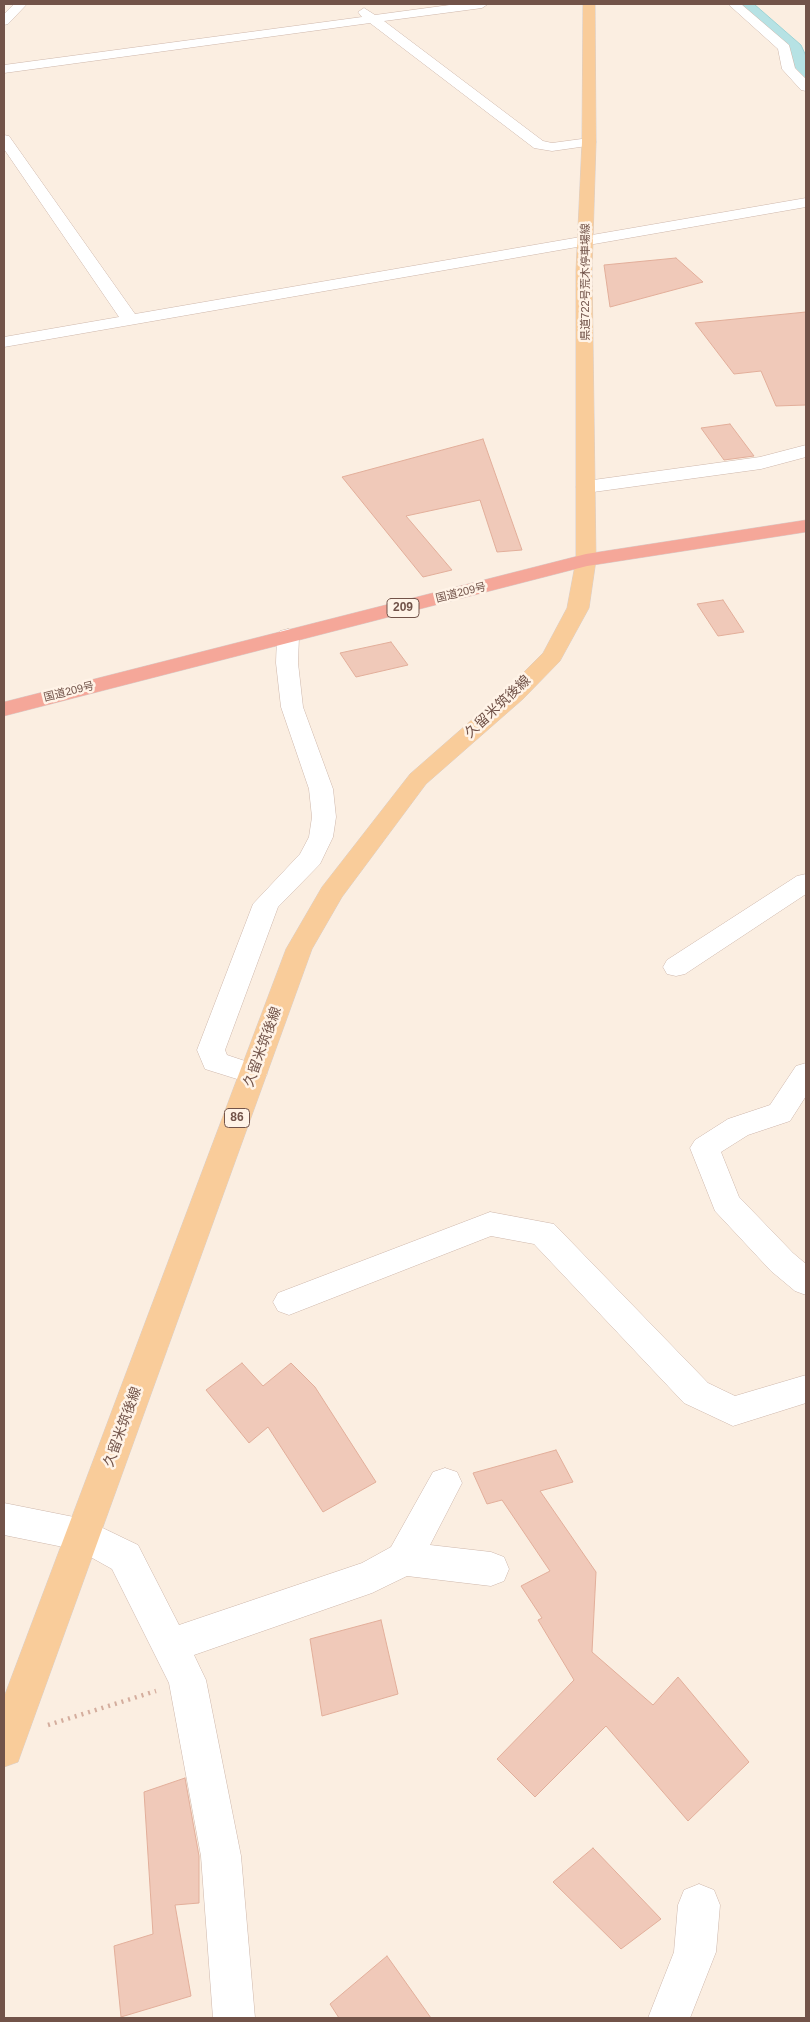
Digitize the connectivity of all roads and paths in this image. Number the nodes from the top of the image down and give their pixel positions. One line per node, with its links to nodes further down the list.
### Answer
1 (21, 4): 7 (street)
2 (353, 4): 6 (street)
3 (482, 4): 6 (street)
4 (589, 4): 11 (main road, 県道722号荒木停車場線)
5 (734, 4): 9 (street)
6 (372, 18): 8 (street); 11 (street)
7 (4, 22)
8 (4, 69)
9 (806, 87)
10 (4, 139): 14 (street)
11 (589, 142): 13 (main road, 県道722号荒木停車場線)
12 (806, 203): 13 (street)
13 (585, 241): 14 (street); 17 (main road, 県道722号荒木停車場線)
14 (130, 320): 15 (street)
15 (4, 342)
16 (806, 451): 17 (street)
17 (586, 487): 19 (main road, 県道722号荒木停車場線)
18 (806, 526): 19 (highway, 国道209号 / 209)
19 (586, 560): 20 (highway, 国道209号 / 209); 25 (main road, 久留米筑後線 / 86)
20 (288, 636): 21 (highway, 国道209号 / 209); 25 (street)
21 (4, 709)
22 (806, 882): 23 (street)
23 (676, 967)
24 (806, 1072): 26 (street)
25 (253, 1074): 31 (main road, 久留米筑後線 / 86)
26 (806, 1282)
27 (289, 1302): 28 (street)
28 (806, 1389)
29 (446, 1483): 32 (street)
30 (4, 1519): 31 (street)
31 (84, 1535): 34 (street); 36 (main road, 久留米筑後線 / 86)
32 (404, 1559): 33 (street); 34 (street)
33 (492, 1569)
34 (170, 1646): 35 (street)
35 (187, 1680): 36 (path); 38 (street)
36 (8, 1736)
37 (699, 1905): 39 (street)
38 (234, 2018)
39 (670, 2018)

